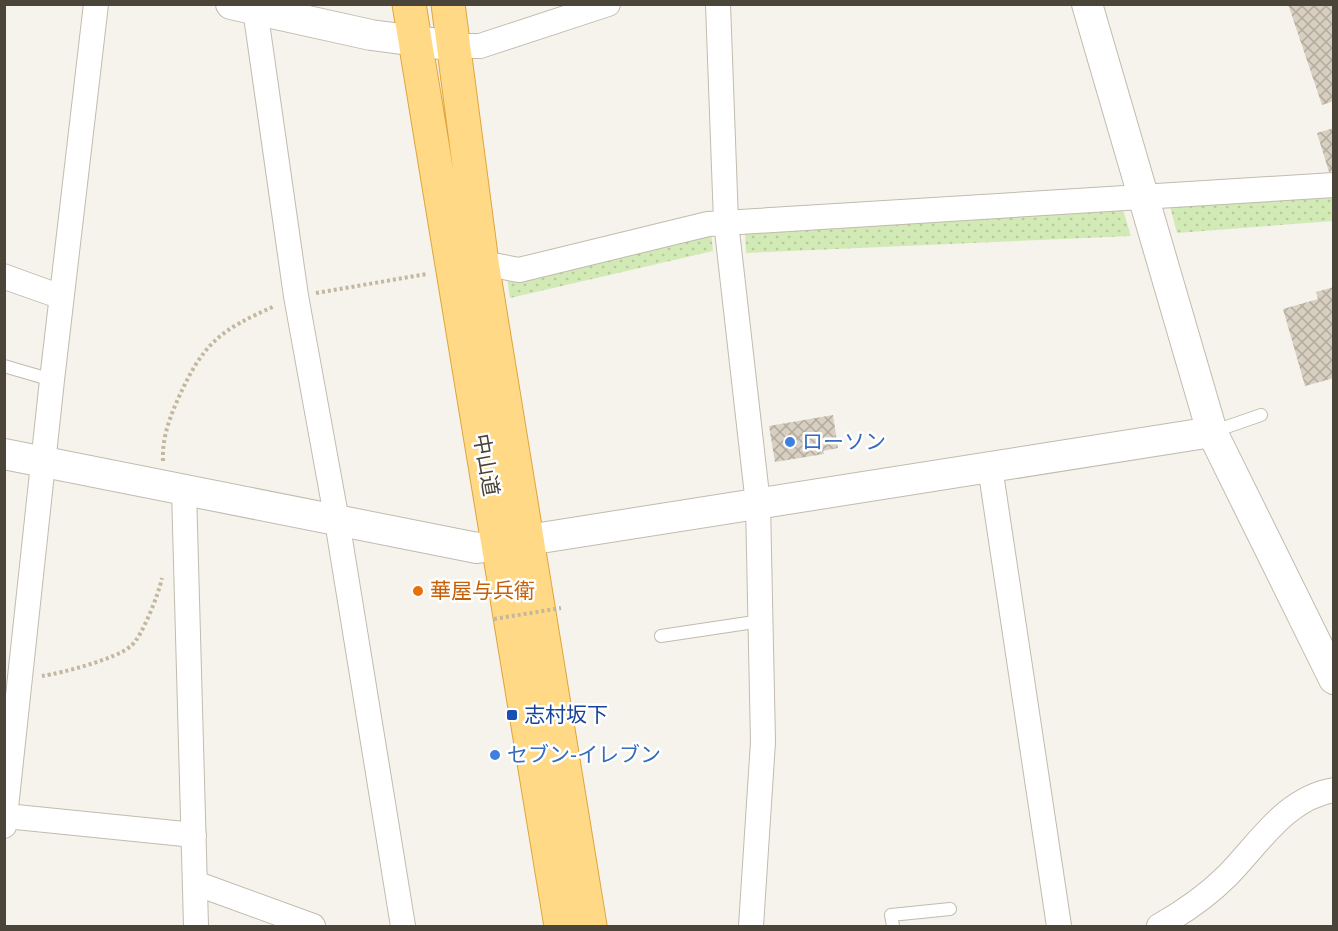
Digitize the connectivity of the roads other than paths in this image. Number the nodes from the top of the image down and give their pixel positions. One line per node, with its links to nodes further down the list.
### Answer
1 (96, 4): 16 (street)
2 (409, 4): 8 (highway, 中山道)
3 (448, 4): 9 (highway, 中山道)
4 (608, 4): 9 (street)
5 (718, 4): 12 (street)
6 (1087, 4): 11 (street)
7 (243, 7): 8 (street); 26 (street)
8 (414, 41): 9 (street); 27 (highway, 中山道)
9 (454, 46): 13 (highway, 中山道)
10 (1334, 185): 11 (street)
11 (1144, 197): 12 (street); 20 (street)
12 (726, 222): 13 (street); 25 (street)
13 (482, 263): 27 (highway, 中山道)
14 (4, 270): 16 (lane)
15 (4, 283): 16 (lane)
16 (62, 297): 18 (street)
17 (4, 366): 18 (lane)
18 (52, 380): 22 (street)
19 (1261, 415): 20 (lane)
20 (1212, 432): 23 (street); 30 (street)
21 (4, 454): 22 (street)
22 (45, 462): 24 (street); 32 (street)
23 (990, 467): 25 (street); 44 (street)
24 (174, 488): 26 (street); 33 (street)
25 (758, 504): 27 (street); 28 (street)
26 (338, 520): 27 (street); 39 (street)
27 (514, 542): 40 (highway, 中山道); 41 (highway, 中山道)
28 (761, 621): 29 (lane); 42 (street)
29 (661, 636)
30 (1334, 679)
31 (1334, 790): 36 (street)
32 (5, 821): 33 (street)
33 (194, 835): 34 (street)
34 (195, 883): 37 (street); 38 (street)
35 (950, 909): 43 (lane)
36 (1165, 925)
37 (196, 927)
38 (313, 927)
39 (403, 927)
40 (561, 927)
41 (590, 927)
42 (751, 927)
43 (893, 927)
44 (1059, 927)

